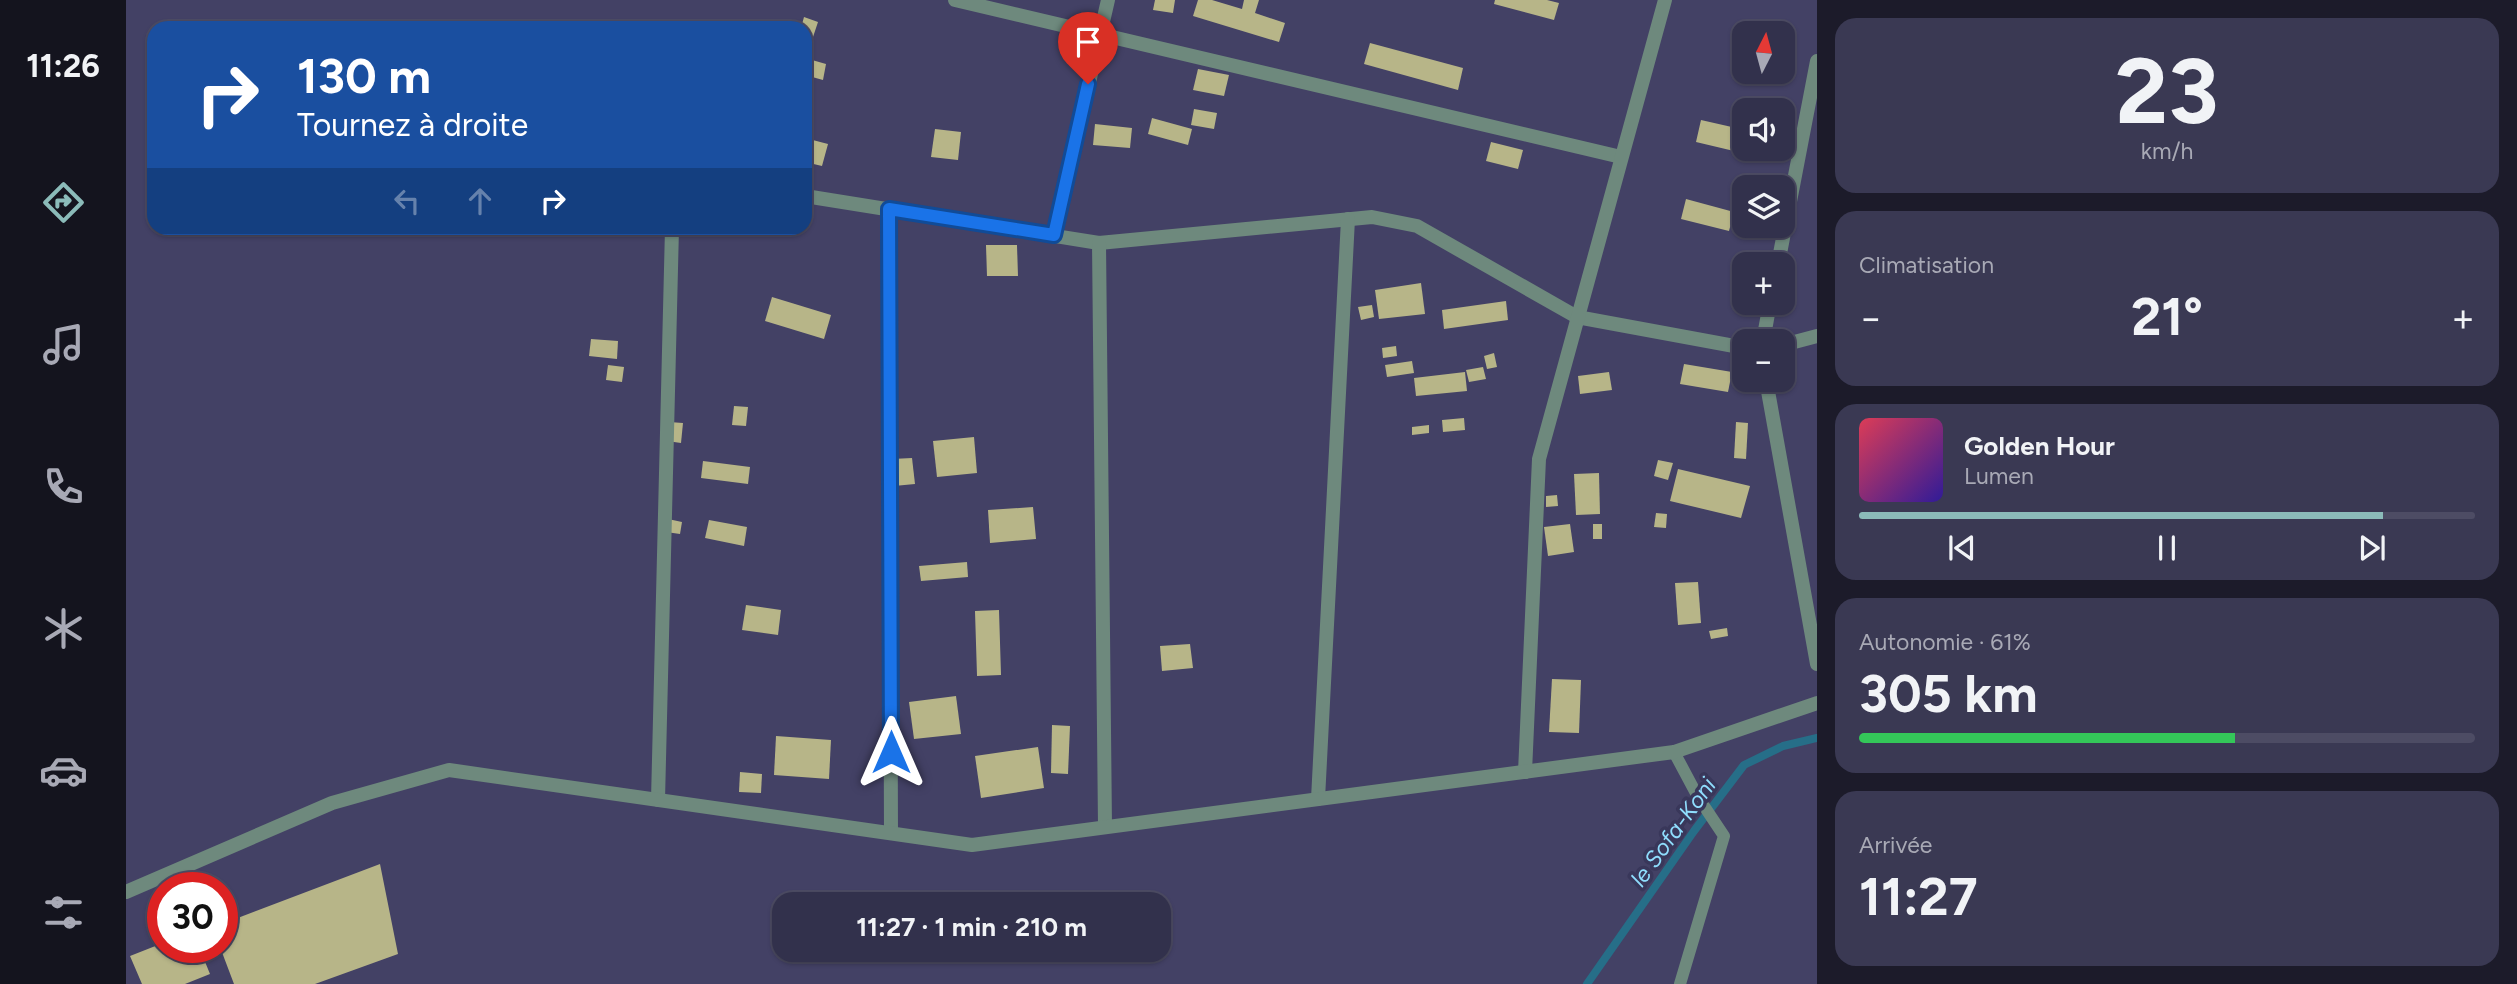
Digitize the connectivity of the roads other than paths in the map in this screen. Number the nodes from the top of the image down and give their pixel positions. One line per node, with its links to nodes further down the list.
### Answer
1 (955, 0): 4 (street)
2 (1108, 0): 4 (street)
3 (1665, 0): 6 (street)
4 (1100, 34): 6 (street); 11 (street)
5 (1817, 61): 13 (street)
6 (1621, 157): 14 (street)
7 (812, 197): 8 (street)
8 (889, 209): 11 (street); 26 (street)
9 (1348, 219): 12 (street); 14 (street); 23 (street)
10 (672, 235): 24 (street)
11 (1054, 235): 12 (street)
12 (1099, 243): 25 (street)
13 (1780, 252)
14 (1577, 317): 17 (street); 22 (street)
15 (1817, 336): 16 (street)
16 (1795, 342)
17 (1732, 346)
18 (1768, 392): 19 (street)
19 (1817, 663)
20 (1817, 703): 21 (street)
21 (1674, 752): 22 (street); 28 (lane)
22 (1525, 772): 23 (street)
23 (1318, 799): 25 (street)
24 (658, 800): 26 (street); 27 (street)
25 (1105, 827): 26 (street)
26 (891, 833)
27 (126, 892)
28 (1679, 984)

